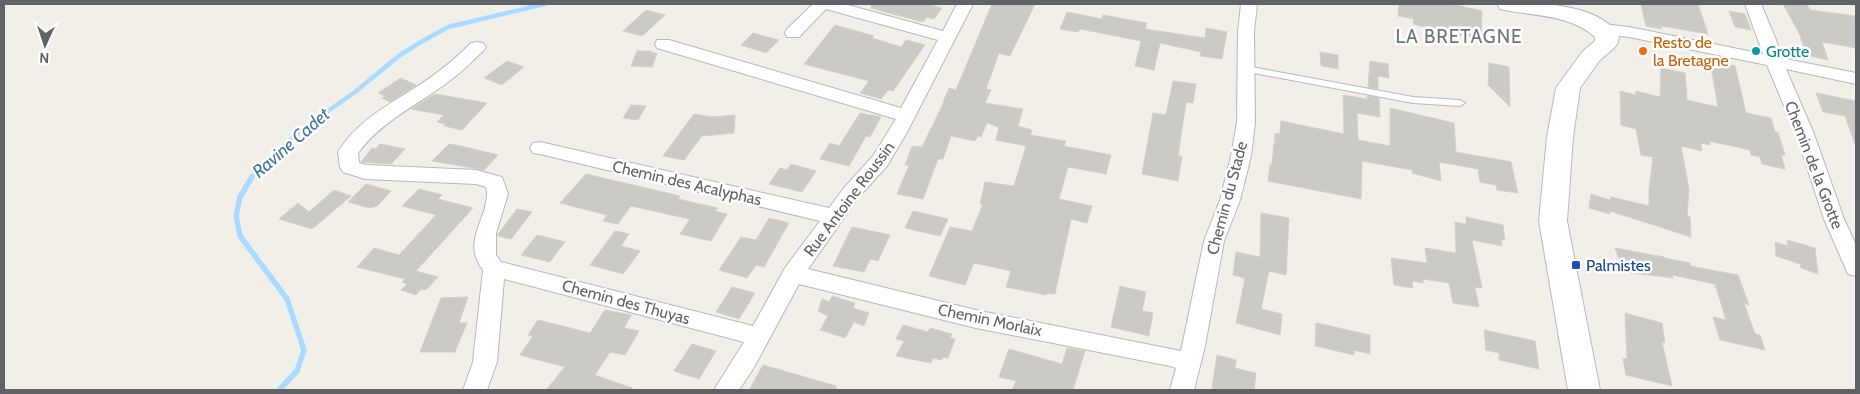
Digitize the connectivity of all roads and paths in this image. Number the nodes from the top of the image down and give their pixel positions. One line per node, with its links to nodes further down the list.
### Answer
1 (822, 4): 8 (street)
2 (827, 4): 9 (street)
3 (965, 4): 9 (street, Rue Antoine Roussin)
4 (1249, 4): 13 (street, Chemin du Stade)
5 (1508, 4): 7 (main road)
6 (1753, 4): 12 (street, Chemin de la Grotte)
7 (1602, 30): 12 (street); 27 (main road)
8 (793, 33)
9 (947, 37): 16 (street, Rue Antoine Roussin)
10 (663, 44): 16 (street)
11 (477, 47): 19 (street)
12 (1774, 62): 14 (street); 20 (street, Chemin de la Grotte)
13 (1246, 70): 15 (lane); 23 (street, Chemin du Stade)
14 (1856, 78)
15 (1460, 103)
16 (906, 116): 18 (street, Rue Antoine Roussin)
17 (540, 148): 18 (street, Chemin des Acalyphas)
18 (834, 217): 21 (street, Rue Antoine Roussin)
19 (494, 268): 22 (street, Chemin des Thuyas); 24 (street)
20 (1856, 268)
21 (793, 274): 22 (street, Rue Antoine Roussin); 23 (street, Chemin Morlaix)
22 (758, 336): 25 (street, Rue Antoine Roussin)
23 (1188, 363): 26 (street, Chemin du Stade)
24 (475, 390)
25 (726, 390)
26 (1182, 390)
27 (1584, 390)

